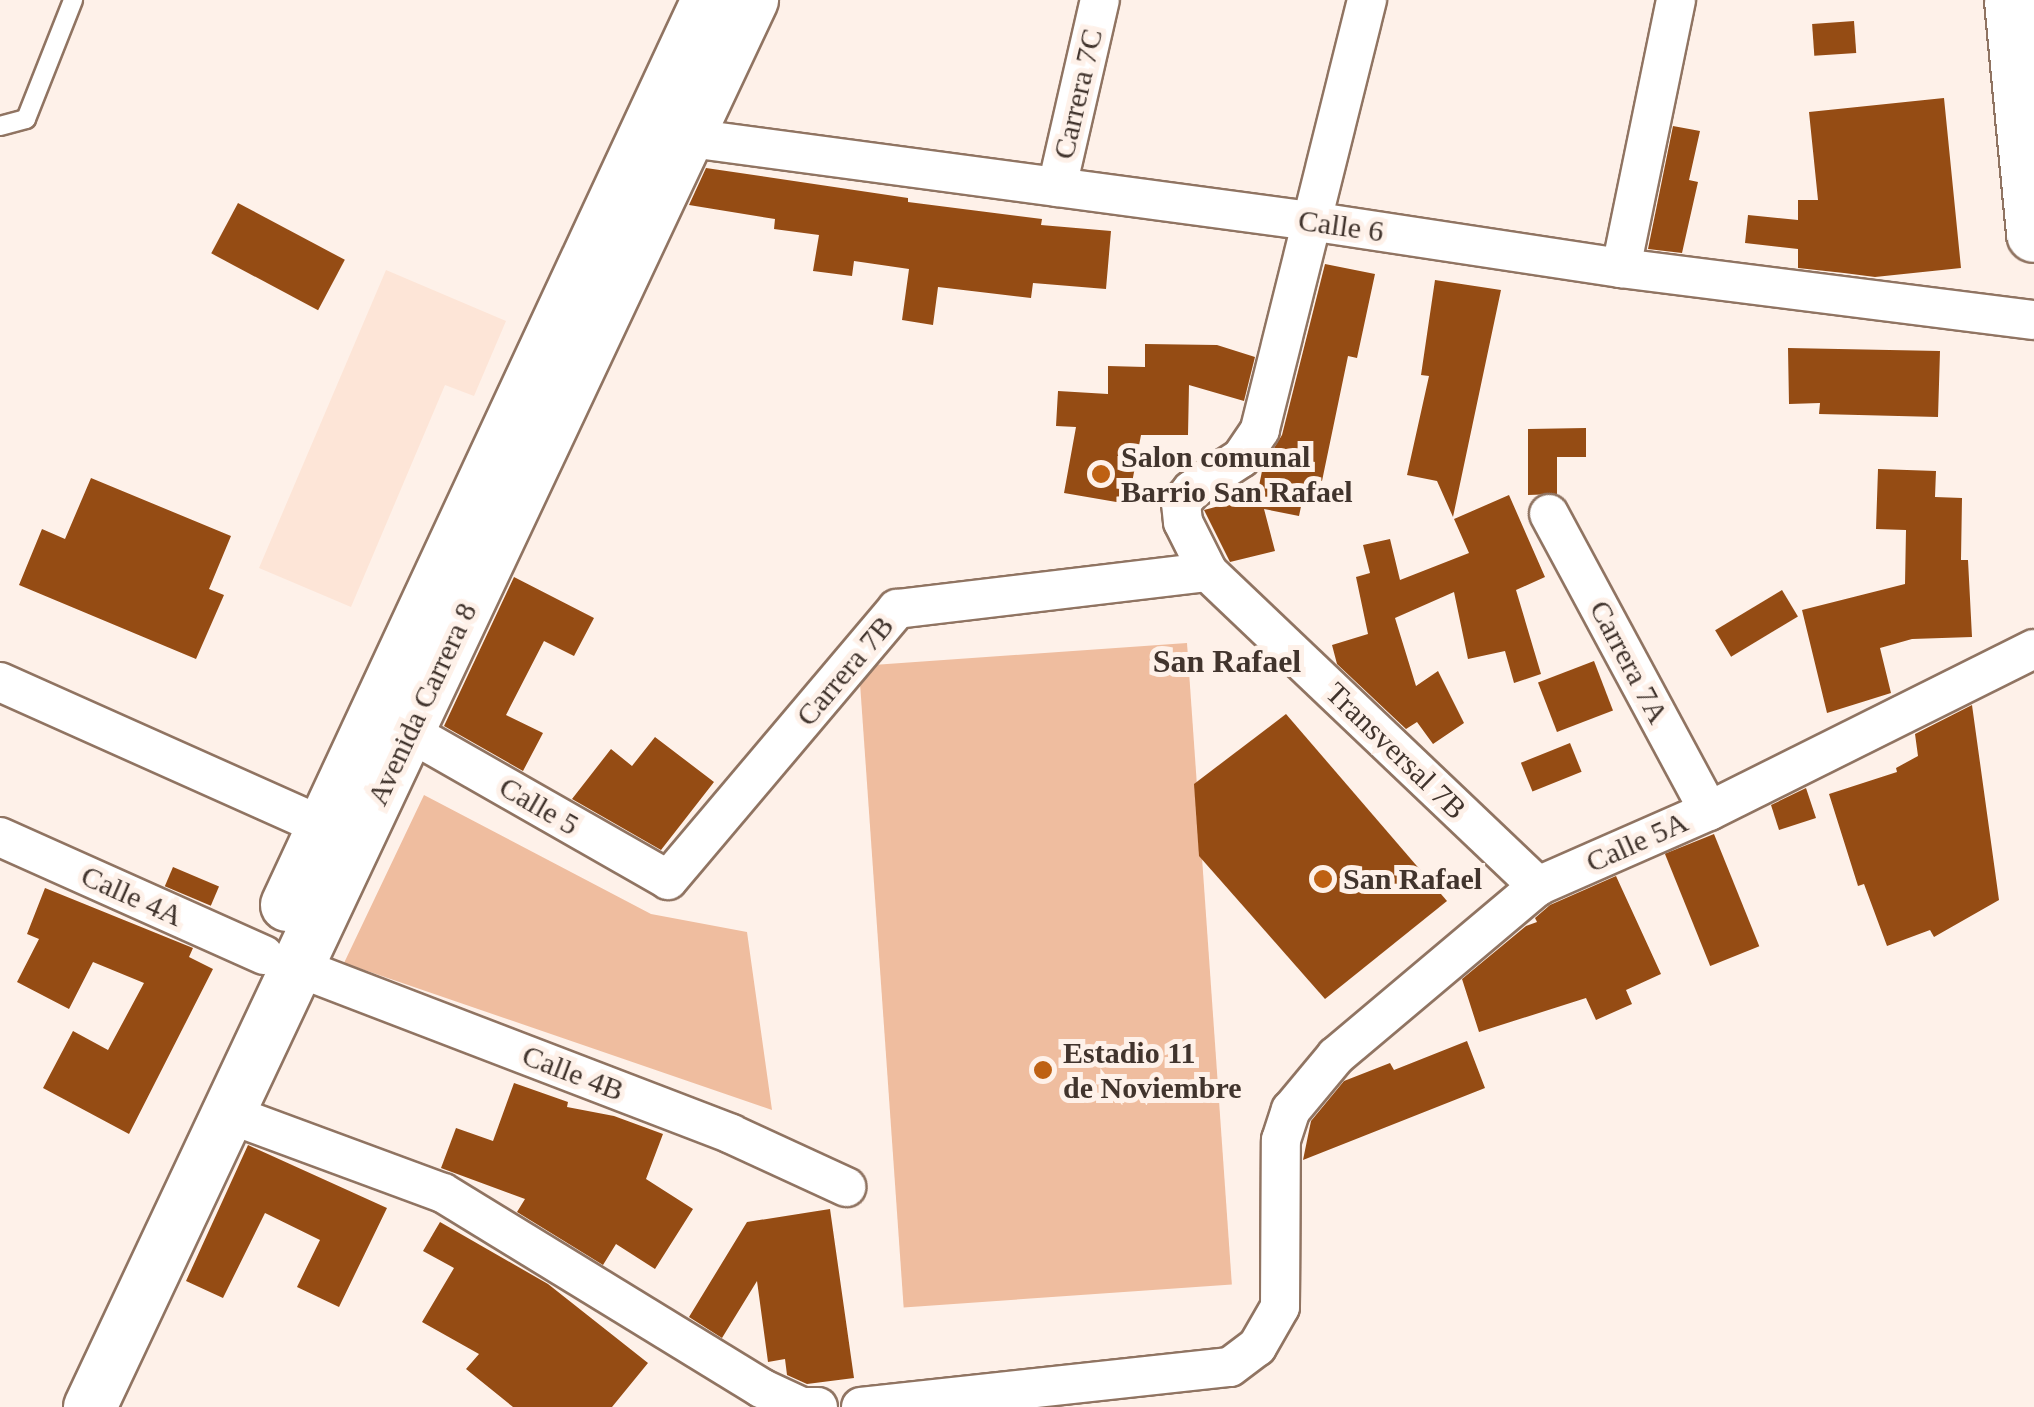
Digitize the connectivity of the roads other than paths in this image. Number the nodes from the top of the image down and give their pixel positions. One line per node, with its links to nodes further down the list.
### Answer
1 (73, 0): 8 (lane)
2 (708, 0): 9 (street, Avenida Carrera 8)
3 (752, 0): 9 (street, Avenida Carrera 8)
4 (1100, 0): 10 (street, Carrera 7C)
5 (1367, 0): 11 (street)
6 (1676, 0): 13 (street)
7 (2012, 0): 12 (main road)
8 (0, 126)
9 (669, 132): 10 (street, Calle 6); 19 (street, Avenida Carrera 8); 21 (street, Avenida Carrera 8)
10 (1056, 187): 11 (street, Calle 6)
11 (1310, 221): 13 (street, Calle 6); 16 (street, Transversal 7B)
12 (2034, 234)
13 (1621, 268): 14 (street, Calle 6)
14 (2034, 320)
15 (1549, 514): 20 (street, Carrera 7A)
16 (1208, 572): 23 (street, Carrera 7B); 24 (street, Transversal 7B)
17 (2034, 649): 20 (street, Calle 5A)
18 (0, 682): 21 (street)
19 (409, 732): 21 (street, Avenida Carrera 8); 23 (street, Calle 5)
20 (1708, 810): 24 (street, Calle 5A)
21 (340, 834): 25 (street, Avenida Carrera 8)
22 (0, 837): 25 (street, Calle 4A)
23 (668, 880)
24 (1538, 886): 31 (street, Calle 5A)
25 (281, 961): 26 (street, Avenida Carrera 8); 27 (street, Calle 4B); 28 (street, Avenida Carrera 8)
26 (230, 1114): 29 (street, Avenida Carrera 8); 30 (street)
27 (846, 1187)
28 (54, 1407)
29 (90, 1407)
30 (818, 1407)
31 (861, 1407)

